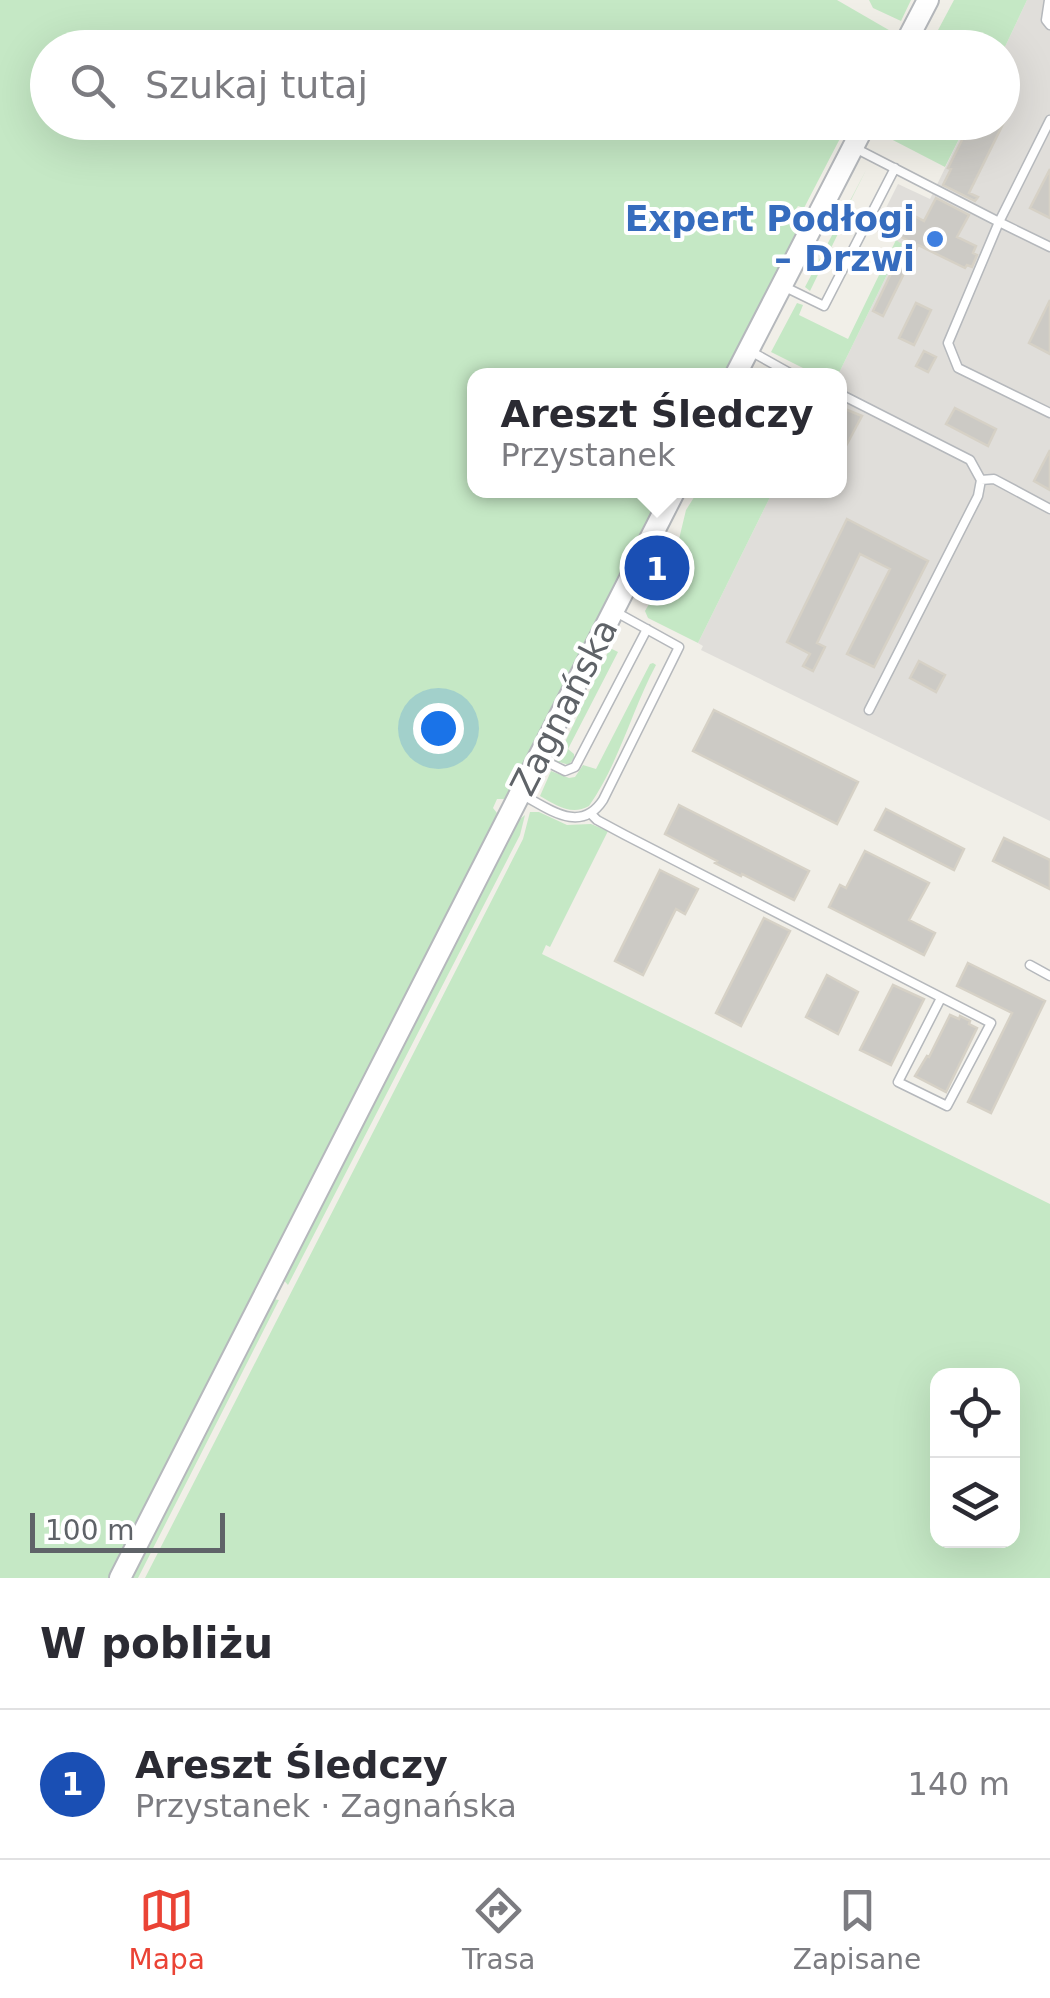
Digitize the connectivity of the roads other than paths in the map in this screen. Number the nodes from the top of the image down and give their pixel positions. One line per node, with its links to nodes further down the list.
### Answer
1 (928, 0): 4 (street)
2 (1049, 0): 3 (lane)
3 (1050, 25)
4 (913, 30)
5 (1050, 120): 7 (lane)
6 (857, 140): 9 (street)
7 (1040, 141): 8 (lane); 11 (lane)
8 (1050, 146)
9 (853, 147): 10 (lane); 13 (street)
10 (894, 168): 11 (lane); 13 (lane)
11 (999, 222): 12 (lane); 18 (lane)
12 (1050, 247)
13 (781, 285): 14 (street)
14 (748, 350): 15 (street); 16 (lane)
15 (739, 368)
16 (781, 368)
17 (847, 398): 19 (lane)
18 (1050, 412)
19 (982, 480): 21 (lane); 24 (lane)
20 (672, 498): 22 (street, Zagnańska)
21 (1050, 509)
22 (613, 611): 23 (lane); 25 (street, Zagnańska)
23 (646, 629): 25 (lane); 27 (lane)
24 (869, 710)
25 (539, 758): 26 (street, Zagnańska)
26 (521, 794): 27 (lane); 31 (street, Zagnańska)
27 (591, 814): 30 (lane)
28 (1030, 965): 29 (lane)
29 (1050, 976)
30 (941, 998): 30 (lane)
31 (120, 1578)

